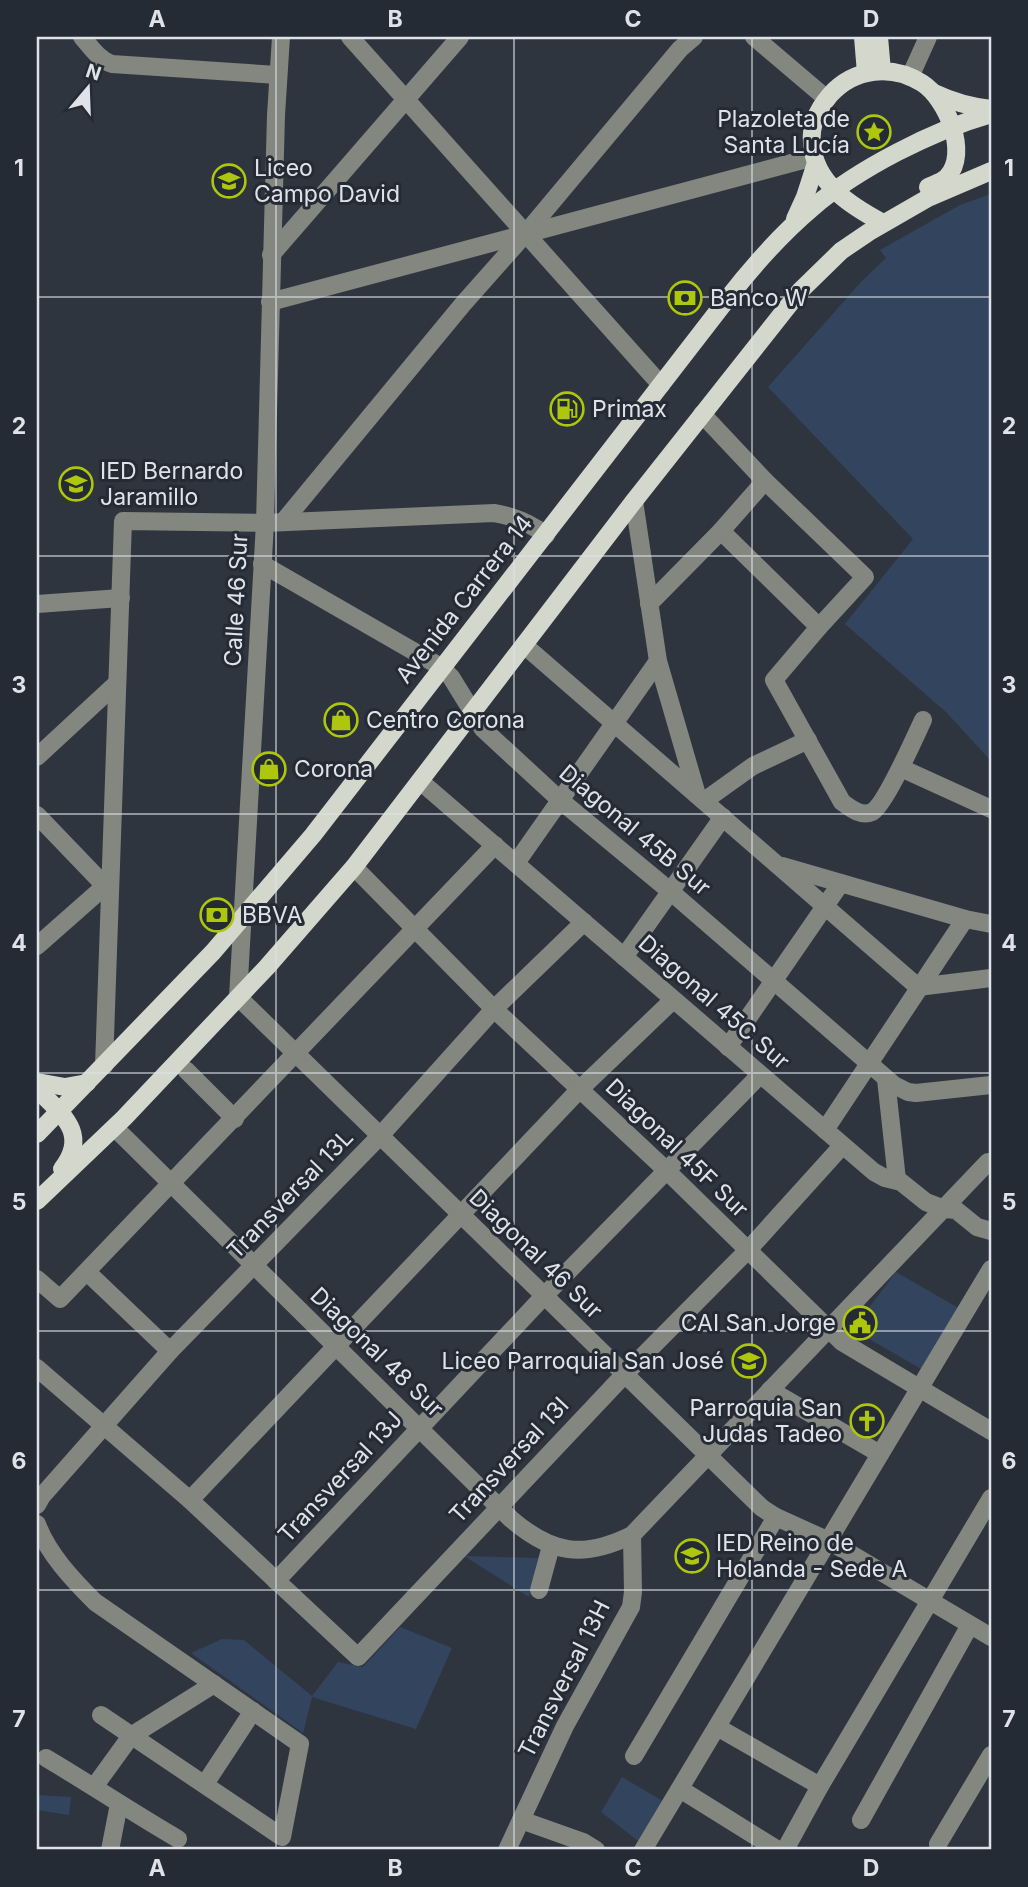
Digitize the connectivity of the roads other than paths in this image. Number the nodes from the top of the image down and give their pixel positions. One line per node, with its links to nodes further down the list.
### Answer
1 (82, 37): 11 (street)
2 (281, 37): 11 (street, Calle 46 Sur)
3 (351, 37): 14 (street)
4 (460, 37): 14 (street)
5 (694, 37): 24 (street)
6 (754, 37): 15 (street)
7 (863, 37): 10 (main road)
8 (879, 37): 10 (main road)
9 (928, 37): 12 (street)
10 (874, 72): 12 (main road); 15 (main road)
11 (278, 75): 25 (street, Calle 46 Sur)
12 (910, 77): 13 (main road)
13 (932, 92): 16 (main road); 18 (main road)
14 (406, 99): 24 (street); 25 (street)
15 (827, 99): 19 (main road)
16 (991, 108)
17 (991, 114): 18 (main road, Avenida Carrera 14)
18 (952, 127): 21 (main road, Avenida Carrera 14); 22 (main road)
19 (815, 160): 21 (main road); 23 (main road); 24 (street)
20 (991, 171): 22 (main road)
21 (835, 191): 22 (main road); 23 (main road, Avenida Carrera 14)
22 (878, 220): 28 (main road)
23 (792, 226): 27 (main road, Avenida Carrera 14)
24 (526, 233): 26 (street); 27 (street); 31 (street)
25 (271, 255): 26 (street, Calle 46 Sur)
26 (270, 302): 31 (street, Calle 46 Sur)
27 (662, 385): 33 (main road, Avenida Carrera 14)
28 (702, 414): 29 (street); 30 (main road)
29 (765, 481): 32 (street); 38 (street)
30 (634, 501): 37 (street); 39 (main road)
31 (273, 523): 33 (street); 34 (street, Calle 46 Sur); 35 (street)
32 (721, 531): 37 (street); 38 (street)
33 (545, 535): 41 (main road, Avenida Carrera 14)
34 (262, 564): 41 (street, Diagonal 45B Sur); 63 (street, Calle 46 Sur)
35 (121, 598): 36 (street); 42 (street)
36 (37, 604)
37 (649, 604): 40 (street)
38 (819, 627): 46 (street)
39 (524, 645): 43 (main road); 45 (street)
40 (658, 661): 45 (street); 50 (street)
41 (441, 667): 43 (street, Diagonal 45B Sur); 63 (main road, Avenida Carrera 14)
42 (117, 683): 47 (street); 60 (street)
43 (472, 713): 49 (main road); 51 (street, Diagonal 45B Sur)
44 (923, 720): 48 (street)
45 (614, 723): 50 (street); 51 (street)
46 (808, 740): 48 (street); 50 (street)
47 (37, 757)
48 (901, 768): 52 (street)
49 (420, 781): 55 (street, Diagonal 45C Sur); 58 (main road)
50 (701, 798): 54 (street)
51 (560, 800): 56 (street); 61 (street, Diagonal 45B Sur)
52 (991, 809)
53 (37, 816): 60 (street)
54 (723, 817): 57 (street); 61 (street)
55 (495, 845): 56 (street, Diagonal 45C Sur); 67 (street)
56 (516, 863): 65 (street, Diagonal 45C Sur)
57 (777, 864): 59 (street); 62 (street)
58 (354, 867): 67 (street, Diagonal 45F Sur); 73 (main road)
59 (841, 883): 62 (street); 64 (street)
60 (107, 888): 68 (street); 79 (street)
61 (670, 891): 69 (street); 71 (street, Diagonal 45B Sur)
62 (825, 906): 71 (street); 72 (street)
63 (242, 918): 73 (street, Calle 46 Sur); 79 (main road, Avenida Carrera 14)
64 (965, 919): 66 (street); 72 (street)
65 (584, 922): 69 (street, Diagonal 45C Sur); 75 (street, Transversal 13L)
66 (991, 924)
67 (415, 930): 75 (street, Diagonal 45F Sur); 77 (street)
68 (37, 946)
69 (624, 957): 74 (street, Diagonal 45C Sur)
70 (991, 978): 72 (street)
71 (774, 981): 76 (street); 78 (street, Diagonal 45B Sur)
72 (918, 987): 78 (street)
73 (238, 998): 77 (street, Diagonal 46 Sur); 90 (main road)
74 (673, 1000): 76 (street, Diagonal 45C Sur); 87 (street)
75 (494, 1009): 87 (street, Diagonal 45F Sur); 93 (street, Transversal 13L)
76 (728, 1047): 81 (street, Diagonal 45C Sur)
77 (296, 1055): 89 (street); 93 (street, Diagonal 46 Sur)
78 (869, 1063): 82 (street, Diagonal 45B Sur); 91 (street)
79 (104, 1066): 84 (main road, Avenida Carrera 14)
80 (186, 1070): 89 (street)
81 (760, 1075): 91 (street, Diagonal 45C Sur); 96 (street, Transversal 13J)
82 (886, 1079): 85 (street, Diagonal 45B Sur); 97 (street)
83 (37, 1082): 84 (main road)
84 (87, 1083): 88 (main road, Avenida Carrera 14)
85 (991, 1085)
86 (37, 1089): 88 (main road)
87 (580, 1089): 96 (street, Diagonal 45F Sur); 102 (street)
88 (58, 1112): 92 (main road, Avenida Carrera 14); 99 (main road)
89 (235, 1119): 98 (street)
90 (115, 1128): 98 (street, Diagonal 48 Sur); 100 (main road)
91 (825, 1130): 94 (street, Diagonal 45C Sur)
92 (37, 1133)
93 (380, 1136): 102 (street, Diagonal 46 Sur); 105 (street, Transversal 13L)
94 (842, 1146): 97 (street, Diagonal 45C Sur); 104 (street, Transversal 13I)
95 (988, 1162): 101 (street)
96 (667, 1170): 104 (street, Diagonal 45F Sur); 109 (street, Transversal 13J)
97 (897, 1180): 101 (street, Diagonal 45C Sur)
98 (171, 1185): 105 (street, Diagonal 48 Sur); 107 (street)
99 (37, 1193)
100 (37, 1201)
101 (944, 1209): 103 (street, Diagonal 45C Sur); 110 (street)
102 (460, 1215): 109 (street, Diagonal 46 Sur); 111 (street)
103 (991, 1231)
104 (748, 1250): 110 (street, Diagonal 45F Sur); 114 (street, Transversal 13I)
105 (254, 1266): 111 (street, Diagonal 48 Sur); 112 (street, Transversal 13L)
106 (991, 1269): 115 (street)
107 (87, 1272): 108 (street); 112 (street)
108 (37, 1279)
109 (544, 1296): 114 (street, Diagonal 46 Sur); 118 (street, Transversal 13J)
110 (828, 1329): 115 (street, Diagonal 45F Sur); 116 (street)
111 (336, 1346): 118 (street, Diagonal 48 Sur); 123 (street)
112 (170, 1351): 117 (street, Transversal 13L)
113 (37, 1368): 117 (street)
114 (624, 1375): 121 (street, Diagonal 46 Sur); 125 (street, Transversal 13I)
115 (919, 1389): 119 (street, Diagonal 45F Sur); 120 (street)
116 (770, 1390): 120 (street); 121 (street)
117 (105, 1425): 123 (street); 124 (street, Transversal 13L)
118 (419, 1427): 125 (street, Diagonal 48 Sur); 131 (street, Transversal 13J)
119 (991, 1432)
120 (880, 1454): 129 (street)
121 (707, 1456): 126 (street, Diagonal 46 Sur); 128 (street)
122 (991, 1498): 133 (street)
123 (190, 1500): 131 (street)
124 (37, 1505)
125 (499, 1506): 130 (street, Diagonal 48 Sur); 131 (street, Transversal 13I)
126 (776, 1517): 129 (street, Diagonal 46 Sur); 142 (street)
127 (37, 1524): 136 (street)
128 (632, 1535): 130 (street, Diagonal 48 Sur); 149 (street, Transversal 13H)
129 (829, 1541): 133 (street, Diagonal 46 Sur); 139 (street)
130 (551, 1546): 132 (street)
131 (276, 1581)
132 (540, 1590)
133 (930, 1600): 134 (street, Diagonal 46 Sur); 145 (street)
134 (970, 1625): 135 (street, Diagonal 46 Sur); 150 (street)
135 (991, 1637)
136 (214, 1684): 137 (street); 140 (street)
137 (253, 1711): 144 (street); 144 (street)
138 (101, 1715): 140 (street)
139 (717, 1727): 145 (street); 147 (street)
140 (131, 1736): 144 (street); 146 (street)
141 (991, 1755): 153 (street)
142 (634, 1756)
143 (46, 1758): 146 (street)
144 (205, 1784)
145 (820, 1786): 159 (street)
146 (94, 1787): 148 (street)
147 (680, 1789): 152 (street); 157 (street)
148 (119, 1804): 151 (street); 154 (street)
149 (521, 1820): 155 (street, Transversal 13H); 156 (street)
150 (860, 1820)
151 (178, 1839)
152 (754, 1844): 158 (street)
153 (938, 1844)
154 (110, 1850)
155 (507, 1850)
156 (596, 1850)
157 (643, 1850)
158 (778, 1850)
159 (786, 1850)

